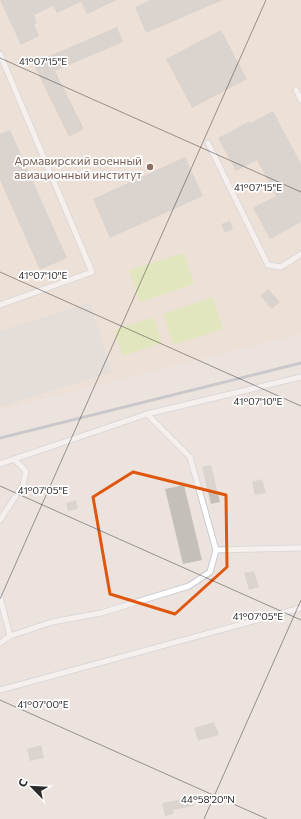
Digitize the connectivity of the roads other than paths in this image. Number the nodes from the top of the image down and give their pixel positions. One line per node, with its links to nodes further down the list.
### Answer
1 (0, 54): 6 (lane)
2 (296, 90): 3 (lane)
3 (301, 100)
4 (208, 143): 5 (lane)
5 (301, 254)
6 (0, 305)
7 (301, 377): 8 (lane)
8 (147, 414): 9 (lane); 13 (lane)
9 (14, 459): 10 (lane); 11 (lane)
10 (0, 464)
11 (0, 520)
12 (301, 548): 13 (lane)
13 (216, 550): 16 (lane)
14 (0, 597): 16 (lane)
15 (301, 608): 18 (lane)
16 (10, 636): 17 (lane)
17 (0, 643)
18 (0, 690)

